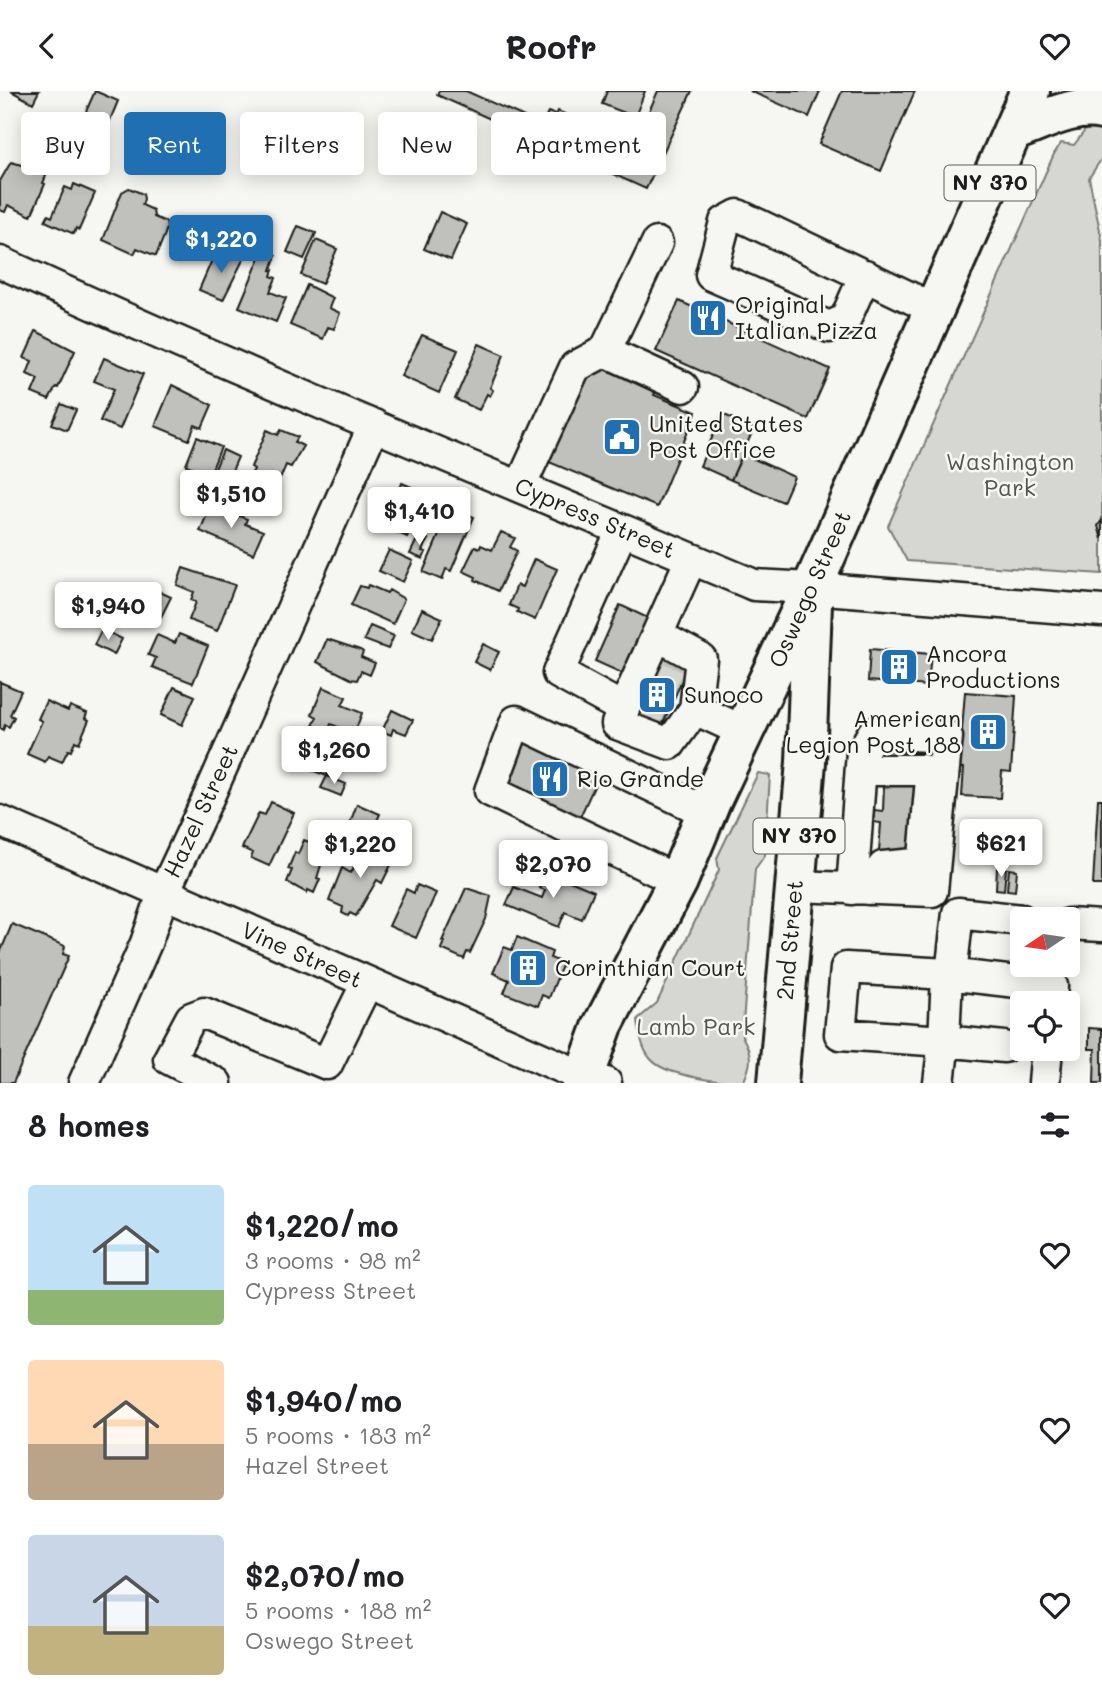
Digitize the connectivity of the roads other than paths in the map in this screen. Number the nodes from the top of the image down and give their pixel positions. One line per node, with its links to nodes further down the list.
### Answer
1 (1030, 91): 3 (main road, Oswego Street / NY 370)
2 (1102, 110): 3 (main road)
3 (1014, 131): 7 (main road, Oswego Street / NY 370)
4 (657, 243): 8 (street)
5 (0, 262): 10 (street, Cypress Street)
6 (865, 275): 6 (street); 7 (street)
7 (934, 309): 14 (main road, Oswego Street / NY 370)
8 (605, 351): 9 (street); 11 (street)
9 (683, 387)
10 (374, 425): 11 (street, Cypress Street); 26 (street, Hazel Street)
11 (520, 487): 12 (street, Cypress Street)
12 (622, 530): 13 (street, Cypress Street); 17 (street)
13 (691, 559): 14 (street, Cypress Street); 16 (street)
14 (812, 588): 15 (street, Cypress Street); 19 (main road, Oswego Street); 24 (main road, 2nd Street / NY 370)
15 (1102, 611)
16 (657, 635): 17 (street); 18 (street)
17 (630, 704): 18 (street)
18 (684, 707): 19 (street)
19 (745, 732): 21 (main road, Oswego Street)
20 (862, 770): 25 (street); 25 (street); 25 (street)
21 (708, 813): 23 (main road, Oswego Street); 23 (street)
22 (0, 821): 26 (street, Vine Street)
23 (678, 881): 38 (main road, Oswego Street)
24 (794, 886): 25 (street); 41 (main road, 2nd Street / NY 370)
25 (859, 889)
26 (163, 894): 31 (street, Vine Street); 39 (street, Hazel Street)
27 (1010, 919): 30 (street)
28 (1080, 925): 29 (street)
29 (1102, 926)
30 (949, 974): 32 (street); 33 (street); 33 (street)
31 (367, 983): 37 (street); 38 (street, Vine Street)
32 (1052, 984)
33 (944, 1041): 34 (street); 42 (street)
34 (1004, 1047)
35 (1046, 1061): 43 (street)
36 (163, 1071): 37 (street); 40 (street)
37 (323, 1073)
38 (591, 1081)
39 (84, 1083)
40 (216, 1083)
41 (778, 1083)
42 (939, 1083)
43 (1044, 1083)

